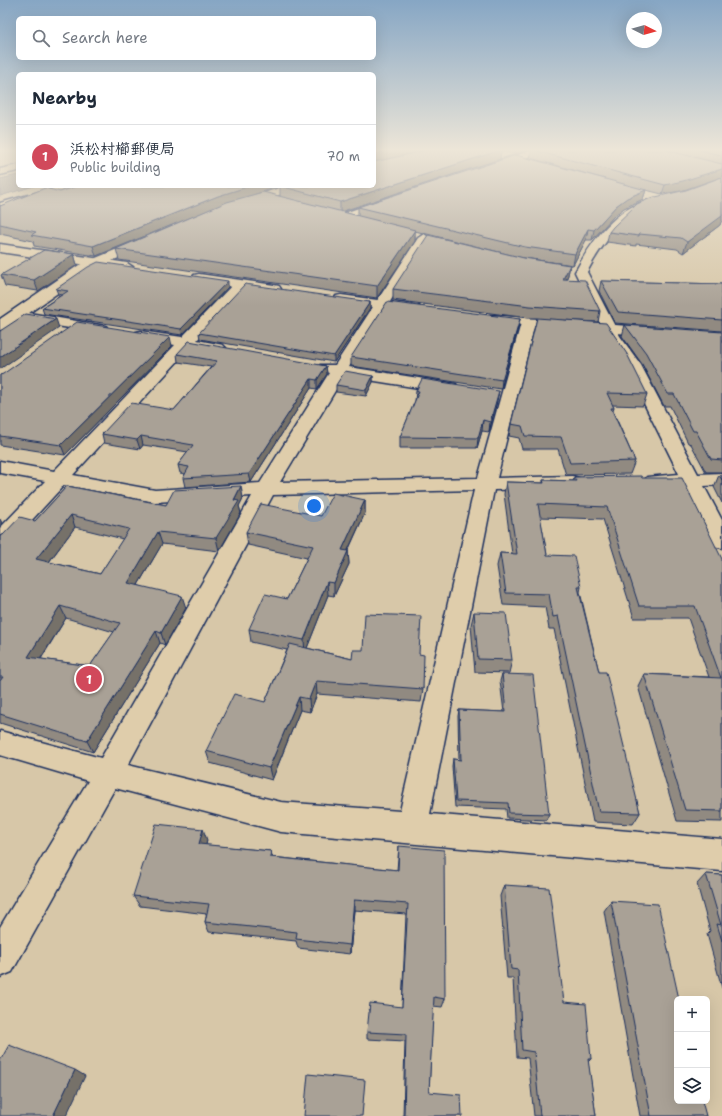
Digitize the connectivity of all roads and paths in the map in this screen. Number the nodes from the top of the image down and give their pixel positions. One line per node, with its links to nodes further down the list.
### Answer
1 (14, 202): 5 (street)
2 (245, 202): 6 (street)
3 (385, 202): 8 (street)
4 (653, 202): 28 (street)
5 (0, 206)
6 (231, 207)
7 (330, 214): 8 (street)
8 (343, 217): 9 (street)
9 (365, 223)
10 (410, 234): 12 (street)
11 (154, 238): 15 (street)
12 (424, 238): 13 (street); 21 (street)
13 (439, 242)
14 (0, 248): 15 (street)
15 (99, 263): 16 (street); 23 (street)
16 (144, 269)
17 (189, 276): 18 (street)
18 (241, 284): 19 (street); 31 (street)
19 (288, 291)
20 (328, 297): 21 (street)
21 (382, 305): 22 (street); 34 (street)
22 (430, 312)
23 (17, 315): 26 (street); 27 (street)
24 (475, 317): 25 (street)
25 (528, 323): 28 (street); 42 (street)
26 (75, 325): 30 (street); 31 (street)
27 (0, 326)
28 (610, 329): 29 (street); 39 (street)
29 (666, 333)
30 (56, 338)
31 (186, 342): 32 (street); 37 (street)
32 (232, 350)
33 (308, 364): 34 (street)
34 (339, 370): 35 (street); 43 (street)
35 (462, 390)
36 (0, 467): 37 (street)
37 (58, 478): 43 (street); 45 (street)
38 (722, 479): 39 (street)
39 (691, 480): 40 (street); 44 (street)
40 (636, 481)
41 (588, 482): 42 (street)
42 (486, 483): 43 (street); 48 (street)
43 (266, 489): 47 (street)
44 (722, 540)
45 (0, 541)
46 (0, 743): 47 (street)
47 (108, 774): 48 (street); 50 (street)
48 (412, 827): 49 (street)
49 (722, 855)
50 (0, 960)

